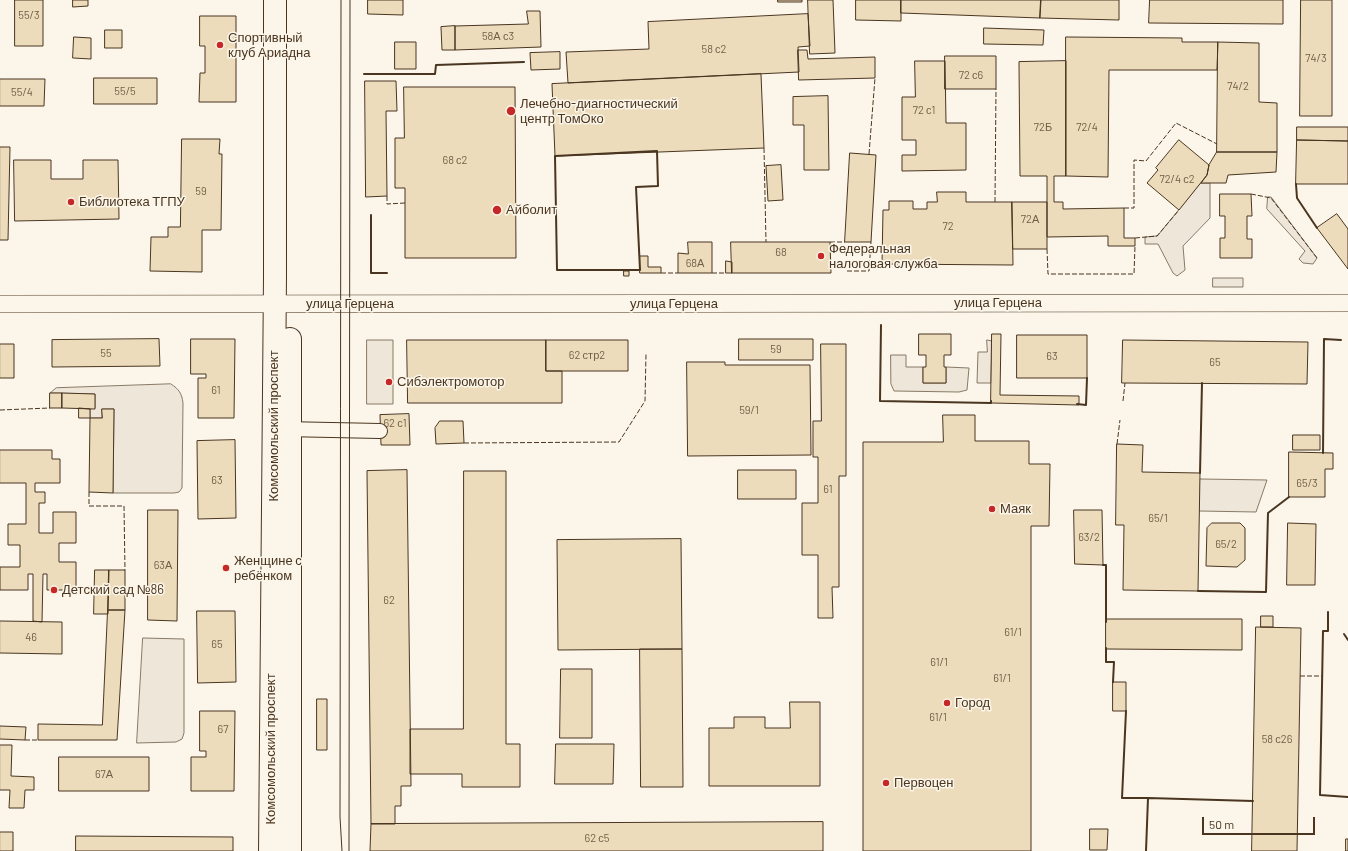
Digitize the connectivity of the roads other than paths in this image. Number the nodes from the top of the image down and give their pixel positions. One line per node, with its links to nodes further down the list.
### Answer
1 (275, 0): 5 (main road, Комсомольский проспект)
2 (289, 0): 5 (main road, Комсомольский проспект)
3 (1348, 303): 5 (street, улица Герцена)
4 (0, 304): 5 (street, улица Герцена)
5 (282, 304): 6 (main road, Комсомольский проспект)
6 (282, 429): 7 (street); 8 (main road, Комсомольский проспект); 9 (main road, Комсомольский проспект)
7 (380, 431)
8 (270, 851)
9 (290, 851)

